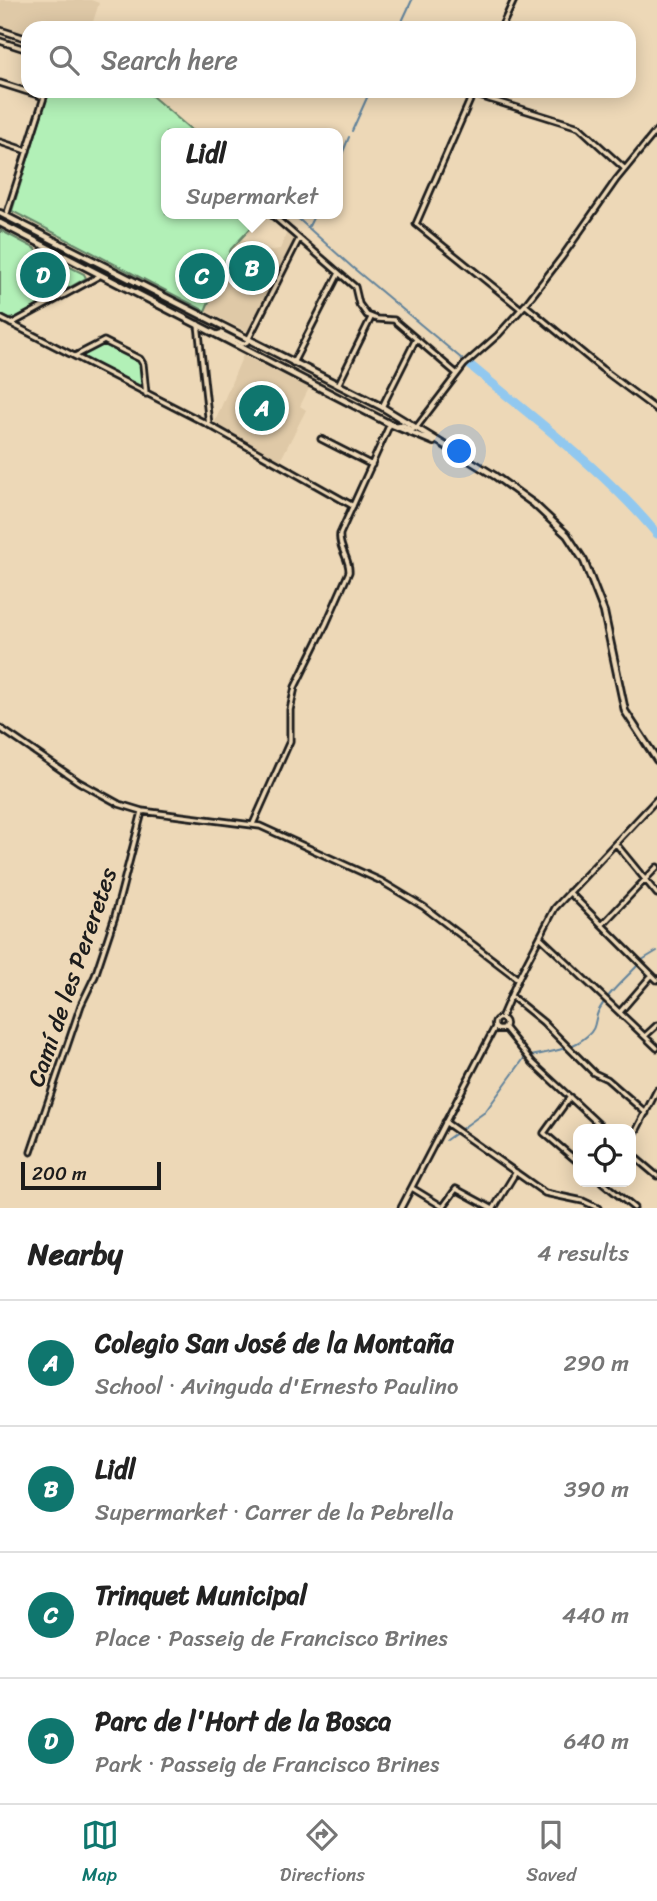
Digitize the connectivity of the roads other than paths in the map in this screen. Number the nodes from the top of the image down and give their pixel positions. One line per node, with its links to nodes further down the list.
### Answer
1 (514, 0): 2 (street)
2 (504, 21)
3 (0, 30): 4 (street)
4 (21, 36)
5 (0, 41): 6 (street)
6 (21, 48)
7 (0, 83): 8 (street)
8 (21, 90)
9 (44, 98): 14 (street)
10 (471, 98): 24 (street)
11 (492, 98): 15 (street)
12 (657, 130): 15 (street)
13 (0, 142): 14 (street)
14 (27, 151): 17 (street)
15 (625, 169): 23 (street)
16 (0, 213): 17 (street)
17 (6, 216): 30 (street)
18 (277, 219): 20 (street)
19 (0, 223): 22 (street)
20 (299, 239): 21 (street); 30 (street)
21 (339, 273): 26 (street); 33 (street)
22 (101, 274): 27 (street); 28 (street)
23 (525, 305): 24 (street); 38 (street)
24 (521, 309): 34 (street)
25 (0, 318): 27 (street)
26 (371, 318): 31 (street); 35 (street)
27 (11, 324): 32 (street)
28 (198, 324): 29 (street); 41 (street)
29 (218, 334): 30 (street); 42 (street)
30 (248, 339): 33 (street)
31 (416, 339): 34 (street); 37 (street)
32 (74, 357): 36 (street); 36 (street)
33 (293, 363): 35 (street)
34 (457, 374): 43 (street)
35 (338, 385): 37 (street)
36 (146, 394): 41 (street)
37 (382, 407): 39 (street)
38 (657, 410)
39 (394, 415): 40 (street); 42 (street)
40 (399, 418): 42 (street); 43 (street)
41 (209, 425): 47 (street)
42 (393, 425): 43 (street); 45 (street); 46 (street)
43 (416, 428): 45 (street)
44 (321, 439): 46 (street)
45 (454, 452): 49 (street)
46 (372, 465): 47 (street)
47 (352, 506): 52 (street)
48 (0, 727): 51 (street)
49 (657, 760)
50 (657, 799): 53 (street)
51 (142, 811): 52 (street); 77 (street, Camí de les Pereretes)
52 (253, 824): 61 (street)
53 (616, 843): 55 (street); 56 (street)
54 (657, 867): 55 (street)
55 (646, 879): 57 (street); 58 (street)
56 (569, 892): 58 (street); 59 (street)
57 (657, 894)
58 (601, 925): 60 (street)
59 (541, 938): 61 (street); 64 (street)
60 (652, 975): 62 (street); 64 (street)
61 (518, 979): 63 (street)
62 (657, 980)
63 (511, 996): 65 (street); 73 (street)
64 (620, 1012): 69 (street)
65 (501, 1018): 67 (street); 68 (street)
66 (657, 1025): 69 (street)
67 (495, 1027): 68 (street); 74 (street)
68 (505, 1027): 72 (street)
69 (645, 1036): 70 (street)
70 (657, 1048)
71 (657, 1090): 73 (street)
72 (570, 1097): 75 (street); 78 (street)
73 (646, 1113): 76 (street)
74 (446, 1122): 80 (street); 83 (street)
75 (599, 1124)
76 (636, 1132)
77 (31, 1152)
78 (573, 1158)
79 (636, 1158): 81 (street)
80 (516, 1172): 86 (street); 87 (street)
81 (657, 1176)
82 (608, 1187): 88 (street)
83 (412, 1188): 84 (street); 85 (street)
84 (401, 1208)
85 (444, 1208): 86 (street)
86 (492, 1208)
87 (598, 1208)
88 (634, 1208)

